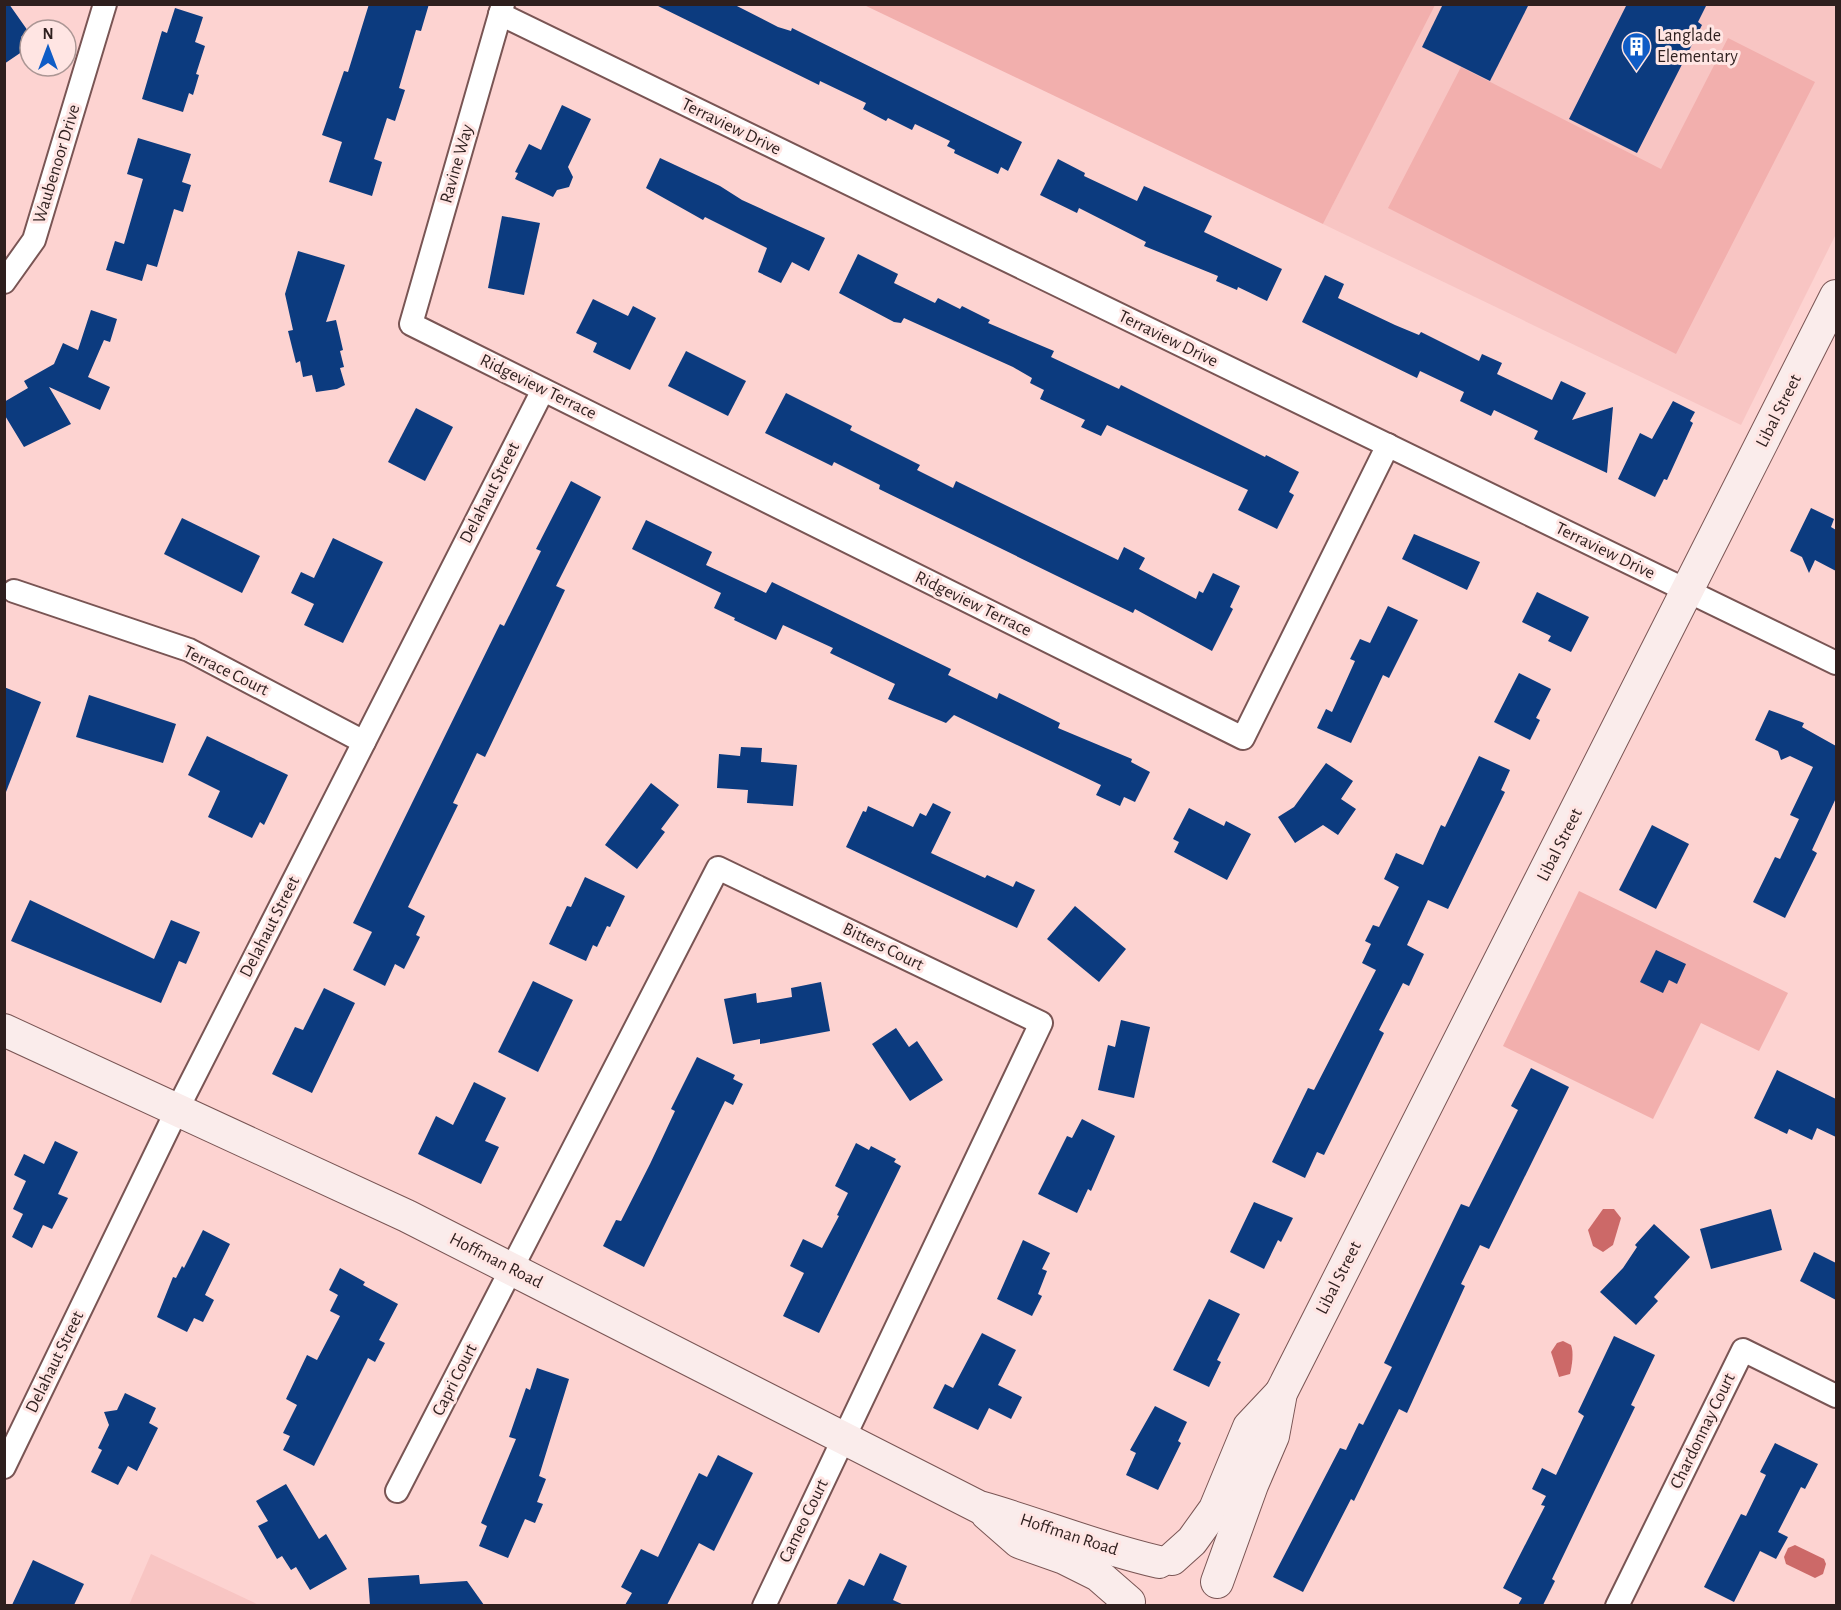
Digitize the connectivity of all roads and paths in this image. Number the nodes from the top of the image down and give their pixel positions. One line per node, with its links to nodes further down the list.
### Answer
1 (105, 4): 3 (street, Waubenoor Drive)
2 (502, 9): 5 (street, Ravine Way); 7 (street, Terraview Drive)
3 (4, 282)
4 (1836, 296): 9 (street, Libal Street)
5 (411, 324): 6 (street, Ridgeview Terrace)
6 (543, 390): 7 (street, Ridgeview Terrace); 11 (street, Delahaut Street)
7 (1388, 446): 9 (street, Terraview Drive)
8 (14, 591): 11 (street, Terrace Court)
9 (1688, 591): 10 (street, Terraview Drive); 15 (street, Libal Street)
10 (1836, 663)
11 (364, 742): 13 (street, Delahaut Street)
12 (4, 1030): 13 (street, Hoffman Road)
13 (177, 1110): 14 (street, Hoffman Road); 18 (street, Delahaut Street)
14 (512, 1269): 17 (street, Hoffman Road); 17 (street, Bitters Court); 19 (street, Capri Court)
15 (1281, 1393): 21 (street, Libal Street); 22 (street, Libal Street)
16 (1836, 1396): 25 (street, Chardonnay Court)
17 (844, 1437): 20 (street, Hoffman Road); 24 (street, Cameo Court)
18 (4, 1467)
19 (397, 1491)
20 (979, 1507): 21 (street, Hoffman Road); 23 (street, Hoffman Road)
21 (1165, 1560): 22 (street, Hoffman Road); 23 (street, Libal Street)
22 (1221, 1598)
23 (1129, 1604)
24 (764, 1605)
25 (1617, 1605)

